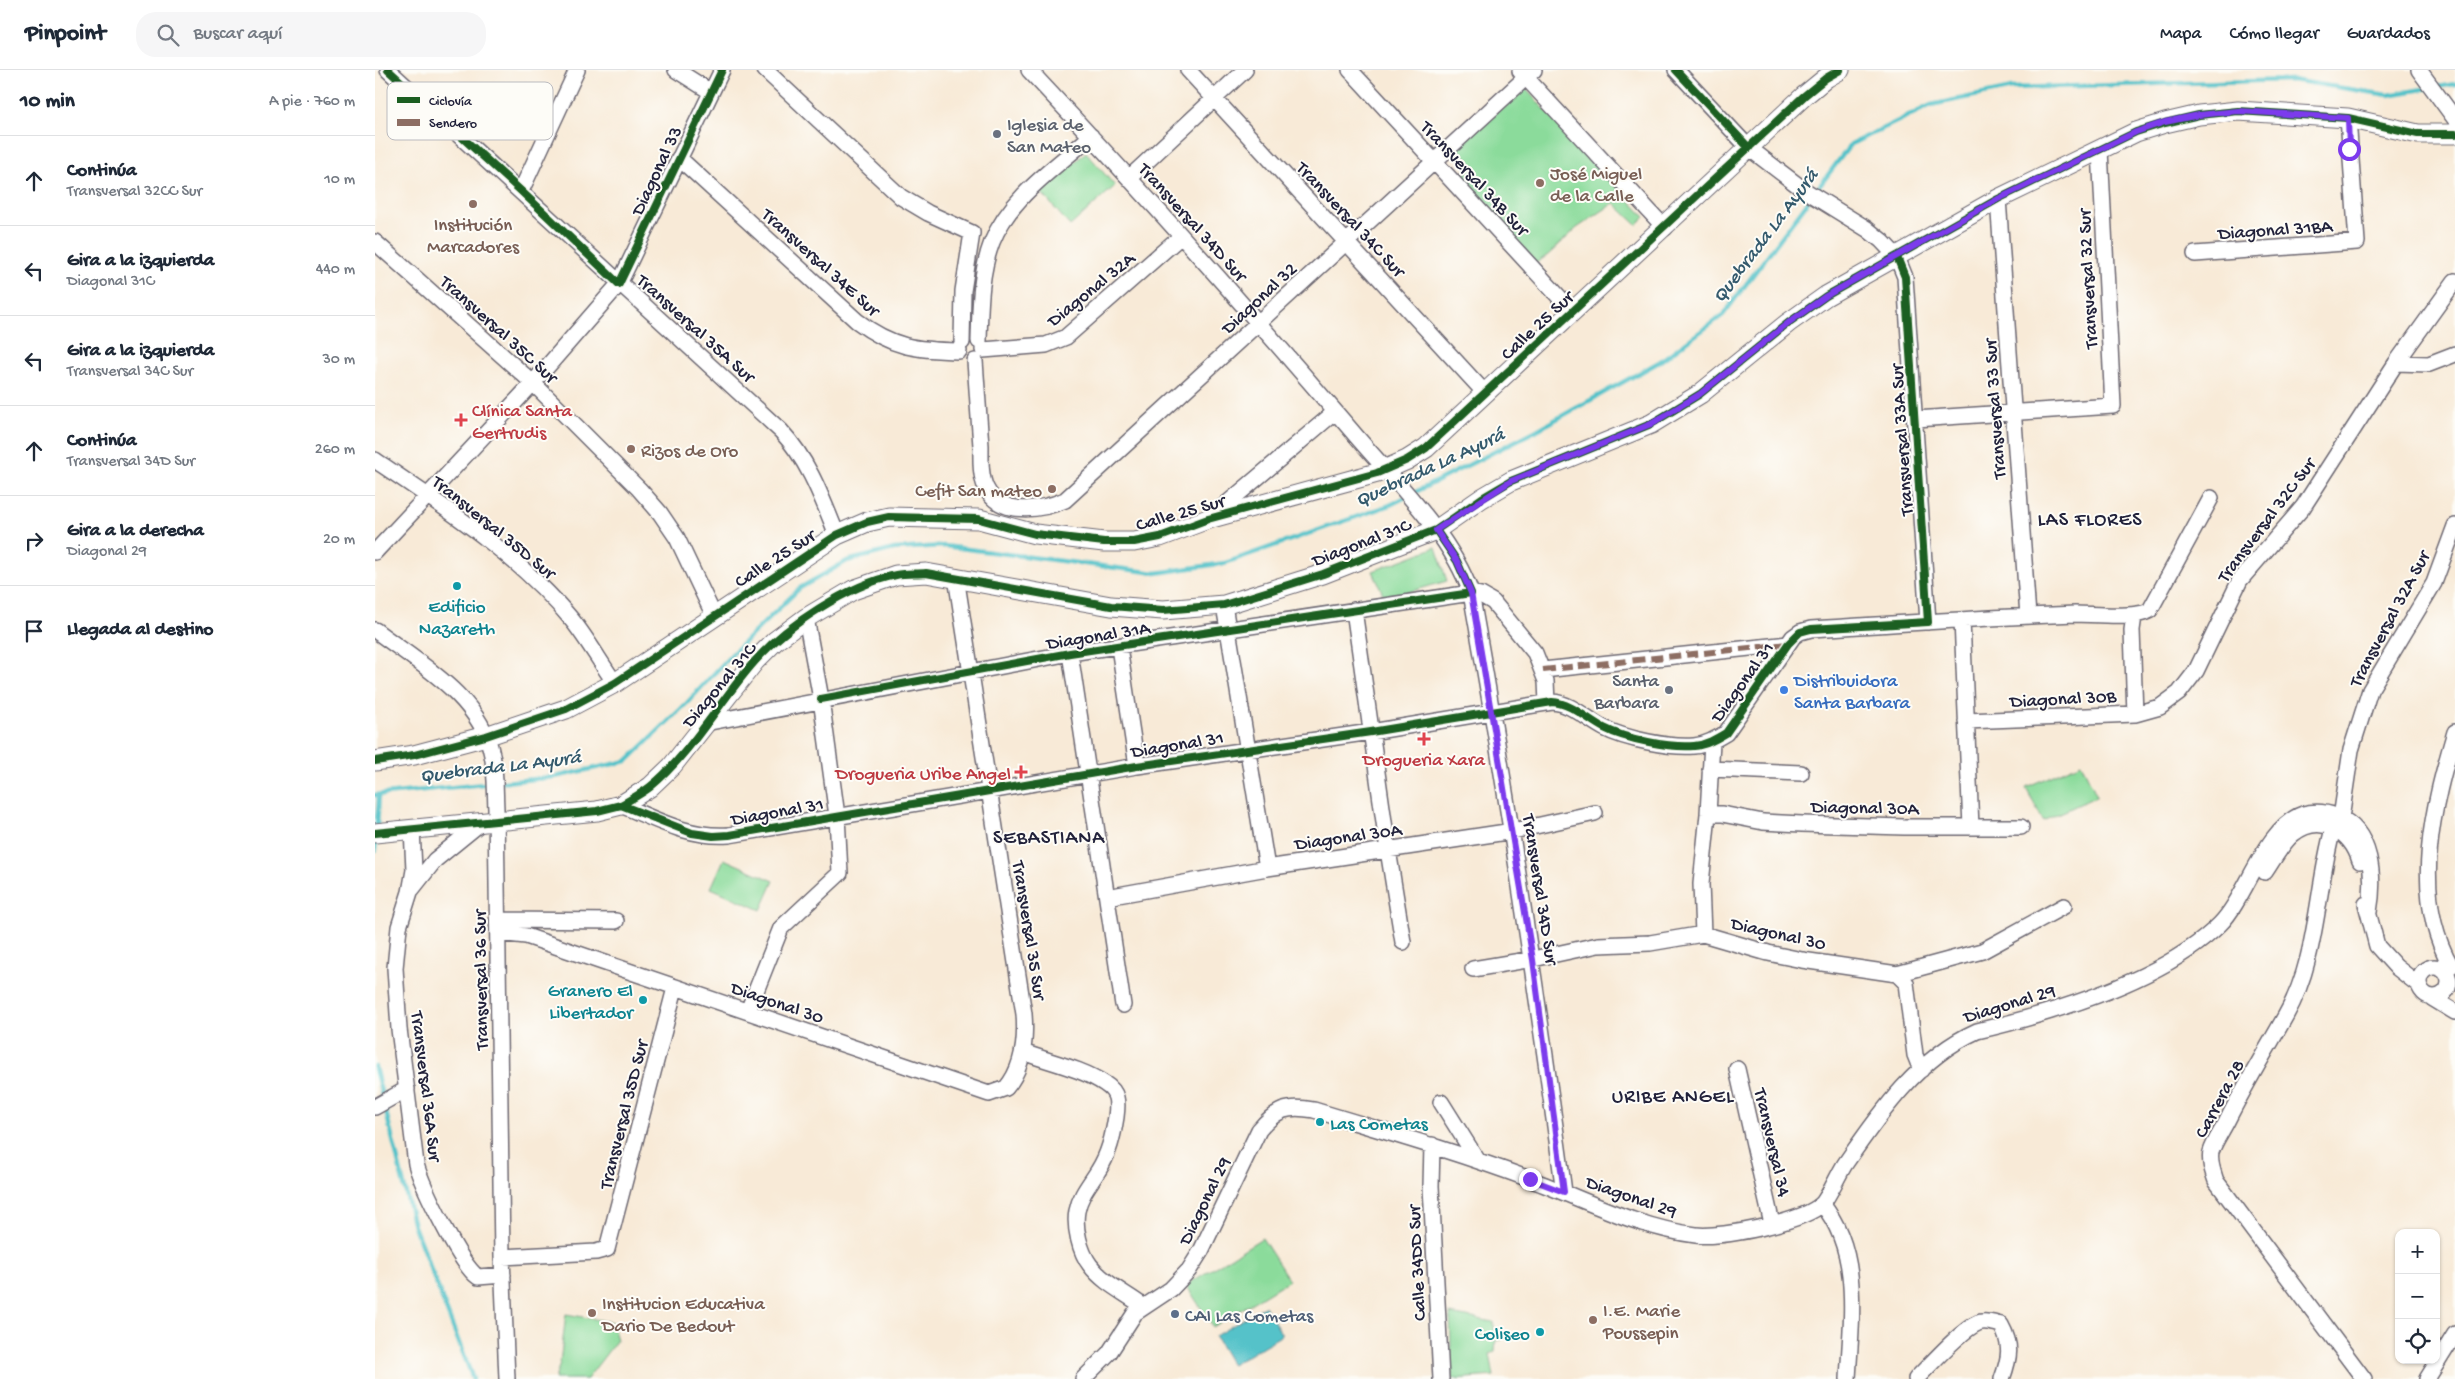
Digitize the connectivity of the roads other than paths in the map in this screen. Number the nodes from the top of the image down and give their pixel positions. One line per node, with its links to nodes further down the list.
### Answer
1 (388, 70): 14 (street, Transversal 35A Sur)
2 (577, 70): 19 (street)
3 (675, 70): 15 (street)
4 (722, 70): 15 (street, Diagonal 33)
5 (765, 70): 41 (street)
6 (1029, 70): 21 (street, Transversal 34D Sur)
7 (1188, 70): 16 (street, Transversal 34C Sur)
8 (1245, 70): 16 (street)
9 (1350, 70): 27 (street, Transversal 34B Sur)
10 (1676, 70): 24 (street)
11 (1840, 70): 24 (main road, Calle 25 Sur)
12 (2419, 70): 18 (street)
13 (1526, 72): 27 (street, Diagonal 32); 31 (street)
14 (401, 82)
15 (711, 92): 26 (street, Diagonal 33)
16 (1215, 99): 28 (street); 33 (street, Transversal 34C Sur)
17 (2348, 118): 20 (main road, Diagonal 31C); 25 (main road, Diagonal 31C); 35 (street, Diagonal 31BA)
18 (2455, 119)
19 (553, 122)
20 (2455, 134)
21 (1091, 136): 28 (street, Transversal 34D Sur); 42 (street)
22 (465, 140): 29 (street, Transversal 35A Sur)
23 (545, 140): 29 (street)
24 (1749, 148): 31 (main road, Calle 25 Sur); 36 (street)
25 (2099, 150): 30 (main road, Diagonal 31C); 48 (street, Transversal 32 Sur)
26 (679, 158): 38 (street, Diagonal 33); 41 (street, Transversal 34E Sur)
27 (1434, 161): 33 (street, Diagonal 32); 39 (street, Transversal 34B Sur)
28 (1129, 178): 32 (street, Transversal 34D Sur)
29 (521, 191): 38 (street, Transversal 35A Sur)
30 (1998, 199): 36 (main road, Diagonal 31C); 48 (street, Transversal 33 Sur)
31 (1665, 228): 39 (main road, Calle 25 Sur)
32 (1181, 236): 40 (street, Transversal 34D Sur); 42 (street, Diagonal 32A)
33 (1347, 241): 40 (street, Diagonal 32); 46 (street, Transversal 34C Sur)
34 (375, 242): 45 (street, Transversal 35C Sur)
35 (2195, 254)
36 (1897, 257): 49 (street, Transversal 33A Sur); 56 (main road, Diagonal 31C)
37 (2455, 280): 44 (street, Transversal 32C Sur)
38 (619, 284): 45 (street, Diagonal 33); 57 (street, Transversal 35A Sur)
39 (1573, 312): 46 (main road, Calle 25 Sur)
40 (1259, 324): 42 (street, Diagonal 32); 47 (street, Transversal 34D Sur)
41 (961, 346): 42 (street, Transversal 34E Sur); 42 (street)
42 (979, 350)
43 (2455, 354): 44 (street)
44 (2396, 363): 79 (street, Transversal 32C Sur)
45 (533, 383): 52 (street, Diagonal 33); 63 (street, Transversal 35C Sur)
46 (1485, 393): 51 (main road, Calle 25 Sur)
47 (1335, 412): 51 (street, Transversal 34D Sur); 54 (street)
48 (2013, 412): 49 (street); 64 (street, Transversal 33 Sur)
49 (1916, 419): 68 (street, Transversal 33A Sur)
50 (375, 460): 52 (street, Transversal 35D Sur)
51 (1385, 470): 54 (main road, Calle 25 Sur); 56 (street)
52 (427, 496): 58 (street, Diagonal 33); 76 (street, Transversal 35D Sur)
53 (2211, 498): 65 (street)
54 (1208, 519): 57 (main road, Calle 25 Sur)
55 (2455, 526): 100 (street, Transversal 32A Sur)
56 (1436, 530): 60 (street); 61 (main road, Diagonal 31C)
57 (837, 535): 63 (main road, Calle 25 Sur)
58 (375, 552)
59 (956, 577): 61 (main road, Diagonal 31C); 66 (main road, Diagonal 31C); 75 (street, Transversal 35 Sur)
60 (1471, 593): 62 (street, Diagonal 31A); 74 (street); 80 (street, Transversal 34D Sur)
61 (1224, 605): 70 (street)
62 (1354, 610): 70 (street, Diagonal 31A); 84 (street)
63 (714, 616): 76 (main road, Calle 25 Sur)
64 (2028, 616): 65 (street, Diagonal 31); 67 (street, Diagonal 31)
65 (2134, 616): 81 (street)
66 (806, 618): 77 (street); 83 (main road, Diagonal 31C)
67 (1962, 620): 68 (street, Diagonal 31); 82 (street)
68 (1928, 622): 71 (street, Diagonal 31)
69 (375, 630): 86 (street, Transversal 36 Sur)
70 (1229, 630): 72 (street, Diagonal 31A); 88 (street)
71 (1788, 644): 74 (street); 87 (street, Diagonal 31)
72 (1119, 647): 73 (street, Diagonal 31A); 90 (street)
73 (1070, 653): 75 (street, Diagonal 31A); 93 (street)
74 (1543, 670): 78 (street)
75 (971, 672): 77 (street, Diagonal 31A); 94 (street, Transversal 35 Sur)
76 (615, 683): 86 (main road, Calle 25 Sur)
77 (821, 699): 83 (street, Diagonal 31A); 98 (street)
78 (1547, 703): 80 (street, Diagonal 31); 87 (street, Diagonal 31)
79 (2160, 707): 81 (street, Diagonal 30B)
80 (1492, 712): 84 (street, Diagonal 31); 104 (street, Transversal 34D Sur)
81 (2135, 714): 82 (street, Diagonal 30B)
82 (1966, 721): 102 (street)
83 (705, 723): 95 (main road, Diagonal 31C)
84 (1371, 732): 88 (street, Diagonal 31); 106 (street)
85 (2455, 732): 118 (street)
86 (486, 736): 89 (main road, Calle 25 Sur); 99 (street, Transversal 36 Sur)
87 (1712, 742): 91 (street)
88 (1247, 748): 90 (street, Diagonal 31); 107 (street)
89 (375, 762)
90 (1137, 766): 93 (street, Diagonal 31)
91 (1710, 769): 92 (street); 97 (street)
92 (1801, 773)
93 (1089, 774): 94 (street, Diagonal 31); 109 (street)
94 (989, 790): 98 (street, Diagonal 31); 128 (street, Transversal 35 Sur)
95 (621, 805): 98 (street, Diagonal 31); 99 (main road)
96 (1595, 813): 104 (street, Diagonal 30A)
97 (1708, 814): 102 (street, Diagonal 30A); 114 (street)
98 (837, 816): 126 (street)
99 (489, 821): 103 (main road); 108 (street, Transversal 36A Sur); 113 (street, Transversal 36 Sur)
100 (2337, 824): 121 (street, Diagonal 29); 130 (street, Diagonal 29); 149 (street, Carrera 28)
101 (2021, 826): 102 (street, Diagonal 30A)
102 (1971, 827)
103 (409, 830): 105 (main road); 108 (street, Transversal 36A Sur)
104 (1513, 831): 106 (street, Diagonal 30A); 117 (street, Transversal 34D Sur)
105 (380, 833)
106 (1387, 850): 107 (street, Diagonal 30A); 116 (street)
107 (1267, 868): 109 (street, Diagonal 30A)
108 (410, 892): 131 (street, Transversal 36A Sur)
109 (1107, 897): 125 (street)
110 (2064, 906): 120 (street, Diagonal 30)
111 (525, 920): 112 (street); 113 (street); 115 (street)
112 (616, 921)
113 (498, 926): 115 (street, Diagonal 30); 139 (street, Transversal 36 Sur)
114 (1703, 934): 117 (street, Diagonal 30); 120 (street, Diagonal 30)
115 (526, 936): 122 (street, Diagonal 30)
116 (1403, 942)
117 (1533, 960): 119 (street, Diagonal 30); 136 (street, Transversal 34D Sur)
118 (2450, 967): 121 (street); 123 (street)
119 (1473, 969)
120 (1897, 974): 130 (street)
121 (2420, 979): 124 (street)
122 (675, 988): 126 (street, Diagonal 30); 139 (street, Transversal 35D Sur)
123 (2448, 989): 124 (street); 127 (street)
124 (2432, 998): 127 (street)
125 (1123, 1005)
126 (748, 1011): 128 (street, Diagonal 30)
127 (2455, 1012)
128 (1023, 1052): 141 (street)
129 (1737, 1069): 138 (street, Transversal 34)
130 (1921, 1070): 137 (street, Diagonal 29)
131 (407, 1089): 133 (street); 140 (street, Transversal 36A Sur)
132 (1441, 1102): 135 (street)
133 (381, 1104)
134 (1432, 1146): 135 (street, Diagonal 29); 141 (street, Diagonal 29); 145 (street, Calle 34DD Sur)
135 (1478, 1161): 136 (street, Diagonal 29)
136 (1564, 1192): 138 (street, Diagonal 29)
137 (1822, 1204): 138 (street, Diagonal 29); 146 (street)
138 (1772, 1224)
139 (502, 1257): 140 (street, Transversal 36 Sur)
140 (503, 1275): 143 (street, Transversal 36 Sur)
141 (1144, 1307): 144 (street, Diagonal 29)
142 (2455, 1334): 150 (street)
143 (507, 1379)
144 (1083, 1379)
145 (1441, 1379)
146 (1849, 1379)
147 (1916, 1379): 148 (street)
148 (2002, 1379)
149 (2364, 1379)
150 (2427, 1379)

